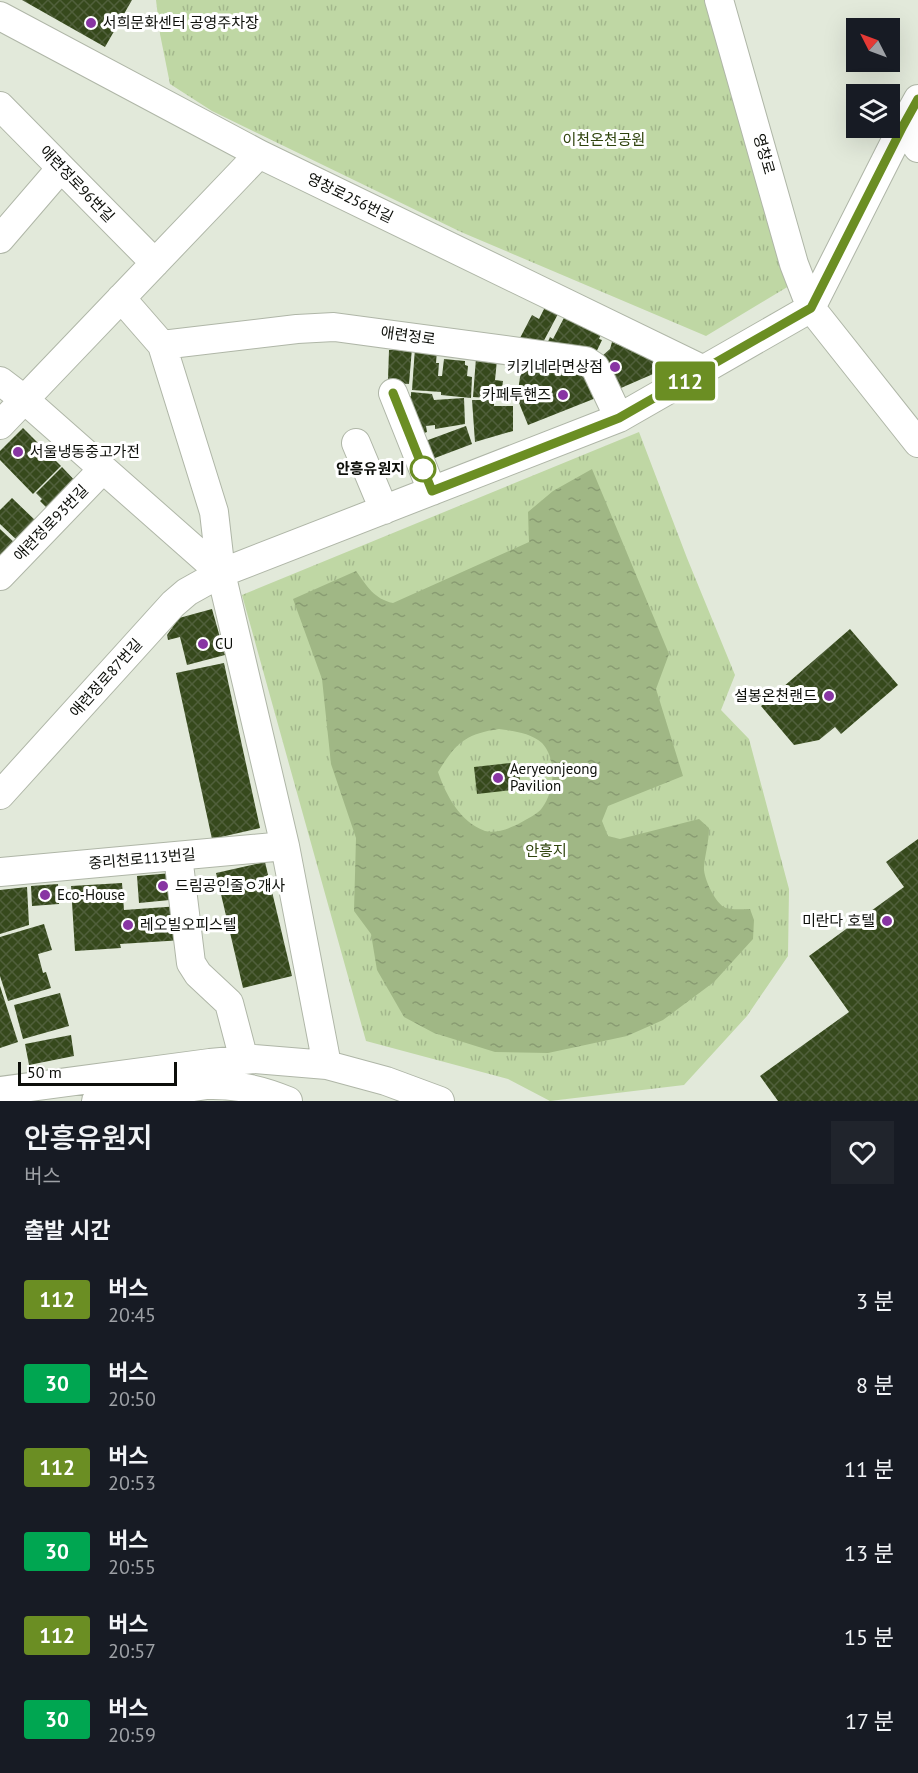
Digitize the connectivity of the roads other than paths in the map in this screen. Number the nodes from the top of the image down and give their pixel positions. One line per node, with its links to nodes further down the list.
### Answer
1 (719, 0): 11 (street, 영창로)
2 (0, 16): 6 (street, 영창로256번길)
3 (918, 99): 5 (street)
4 (0, 106): 7 (street, 애련정로96번길)
5 (910, 137): 11 (street)
6 (259, 154): 9 (street); 13 (street, 영창로256번길)
7 (62, 168): 8 (street); 9 (street, 애련정로96번길)
8 (0, 239)
9 (155, 263): 10 (street)
10 (121, 298): 12 (street); 16 (street)
11 (811, 308): 13 (street); 20 (street)
12 (162, 345): 17 (street, 애련정로); 24 (street)
13 (704, 370): 17 (street)
14 (0, 381): 16 (street)
15 (393, 393): 22 (street)
16 (25, 400): 18 (street); 21 (street)
17 (619, 418): 22 (street)
18 (0, 425)
19 (356, 443): 23 (street)
20 (918, 443)
21 (103, 469): 24 (street); 25 (street, 애련정로93번길)
22 (432, 491): 23 (street)
23 (384, 510): 24 (street)
24 (221, 573): 26 (street, 애련정로87번길); 27 (street)
25 (0, 576)
26 (0, 795)
27 (285, 846): 28 (street, 중리천로113번길); 31 (street)
28 (178, 856): 29 (street, 중리천로113번길); 30 (street)
29 (0, 872)
30 (244, 1060): 31 (street); 32 (street)
31 (327, 1065): 35 (street)
32 (0, 1091)
33 (271, 1099): 34 (street)
34 (96, 1101)
35 (440, 1101)

